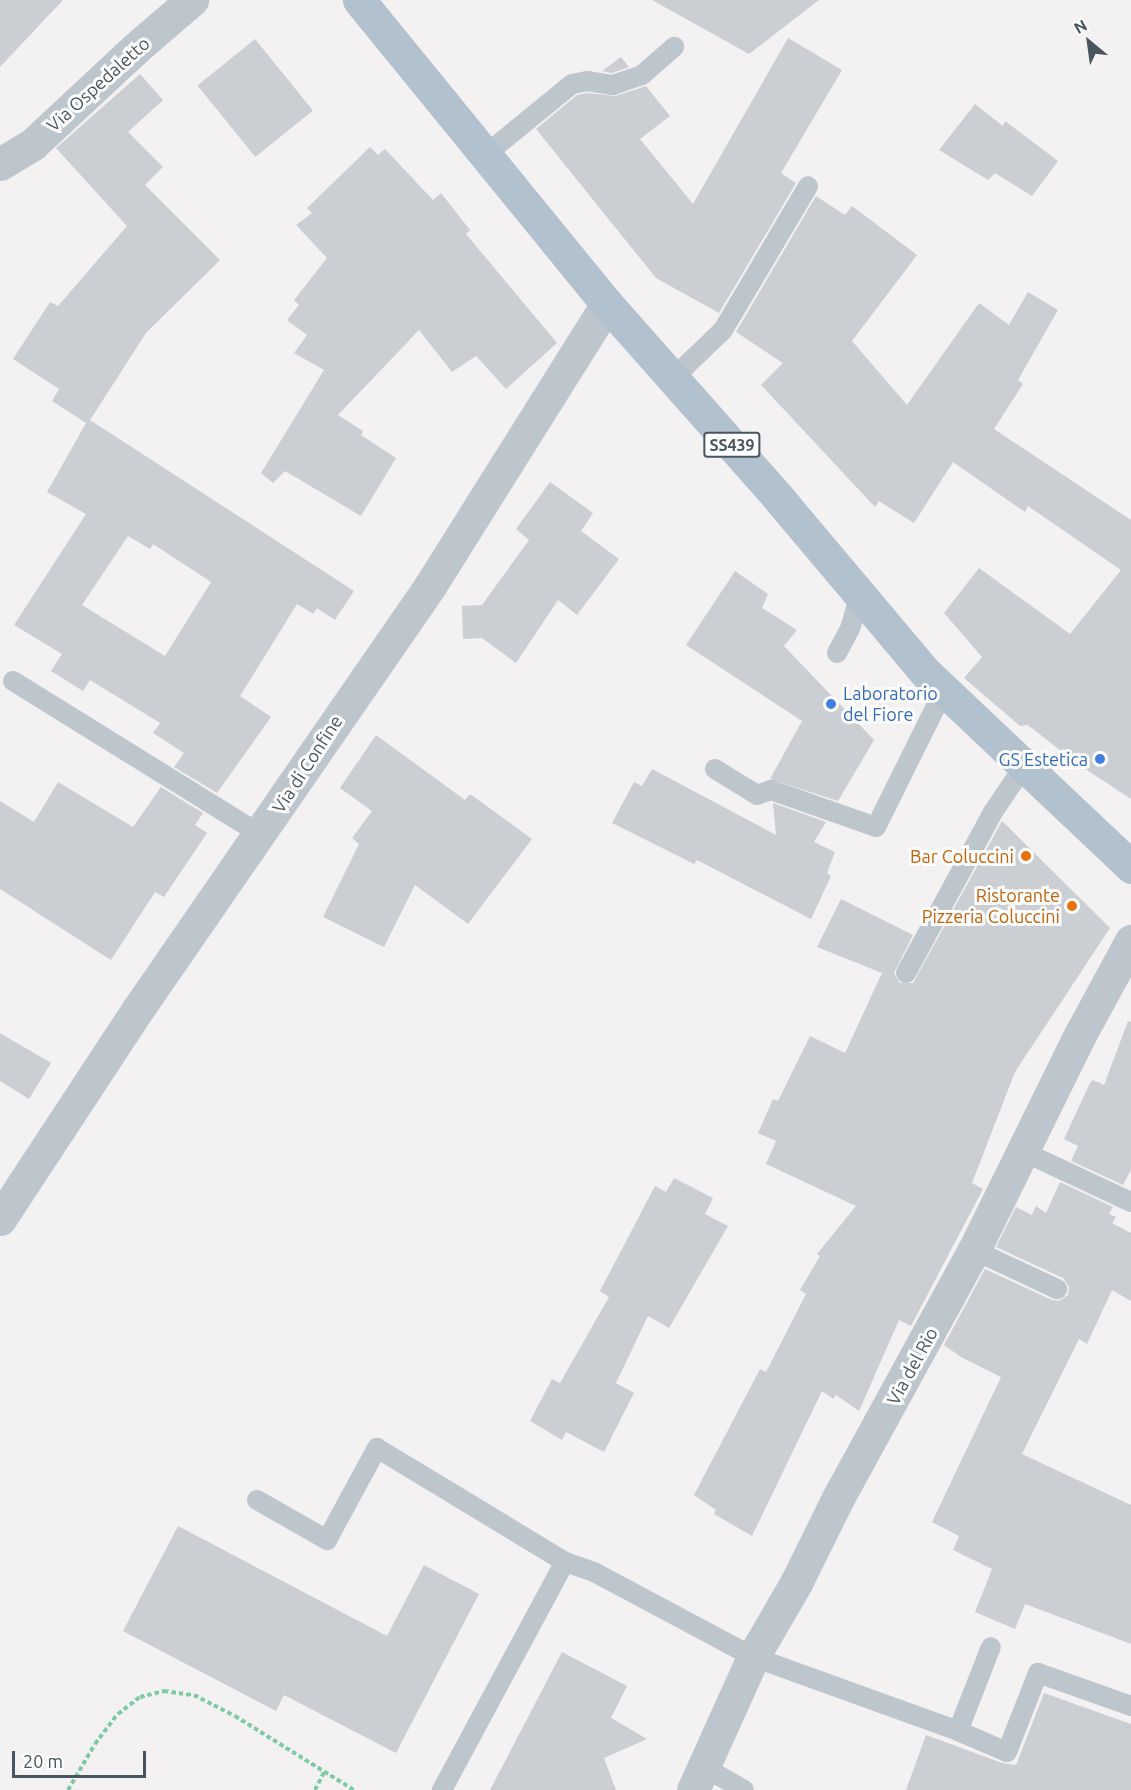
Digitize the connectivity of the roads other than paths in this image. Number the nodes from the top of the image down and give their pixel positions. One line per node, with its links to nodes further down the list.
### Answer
1 (192, 0): 5 (street, Via Ospedaletto)
2 (359, 0): 4 (main road, SS439)
3 (674, 47): 4 (lane)
4 (485, 155): 7 (main road, SS439)
5 (0, 164)
6 (808, 186): 8 (lane)
7 (608, 304): 8 (main road, SS439); 15 (street, Via di Confine)
8 (673, 378): 9 (main road, SS439)
9 (860, 594): 10 (lane); 12 (main road, SS439)
10 (837, 653)
11 (14, 681): 15 (lane)
12 (944, 690): 13 (main road, SS439); 14 (lane)
13 (1024, 766): 16 (main road, SS439); 18 (lane)
14 (715, 769)
15 (260, 834): 21 (street, Via di Confine)
16 (1131, 867)
17 (1131, 941): 19 (street, Via del Rio)
18 (906, 973)
19 (1022, 1150): 20 (lane); 22 (street, Via del Rio)
20 (1131, 1202)
21 (0, 1219)
22 (974, 1250): 23 (lane); 27 (street, Via del Rio)
23 (1057, 1289)
24 (257, 1500): 25 (lane)
25 (565, 1562): 27 (lane); 31 (lane)
26 (991, 1647): 29 (lane)
27 (753, 1657): 29 (lane); 30 (street, Via del Rio)
28 (1131, 1706): 29 (lane)
29 (957, 1731)
30 (697, 1778): 32 (lane)
31 (442, 1790)
32 (744, 1790)

